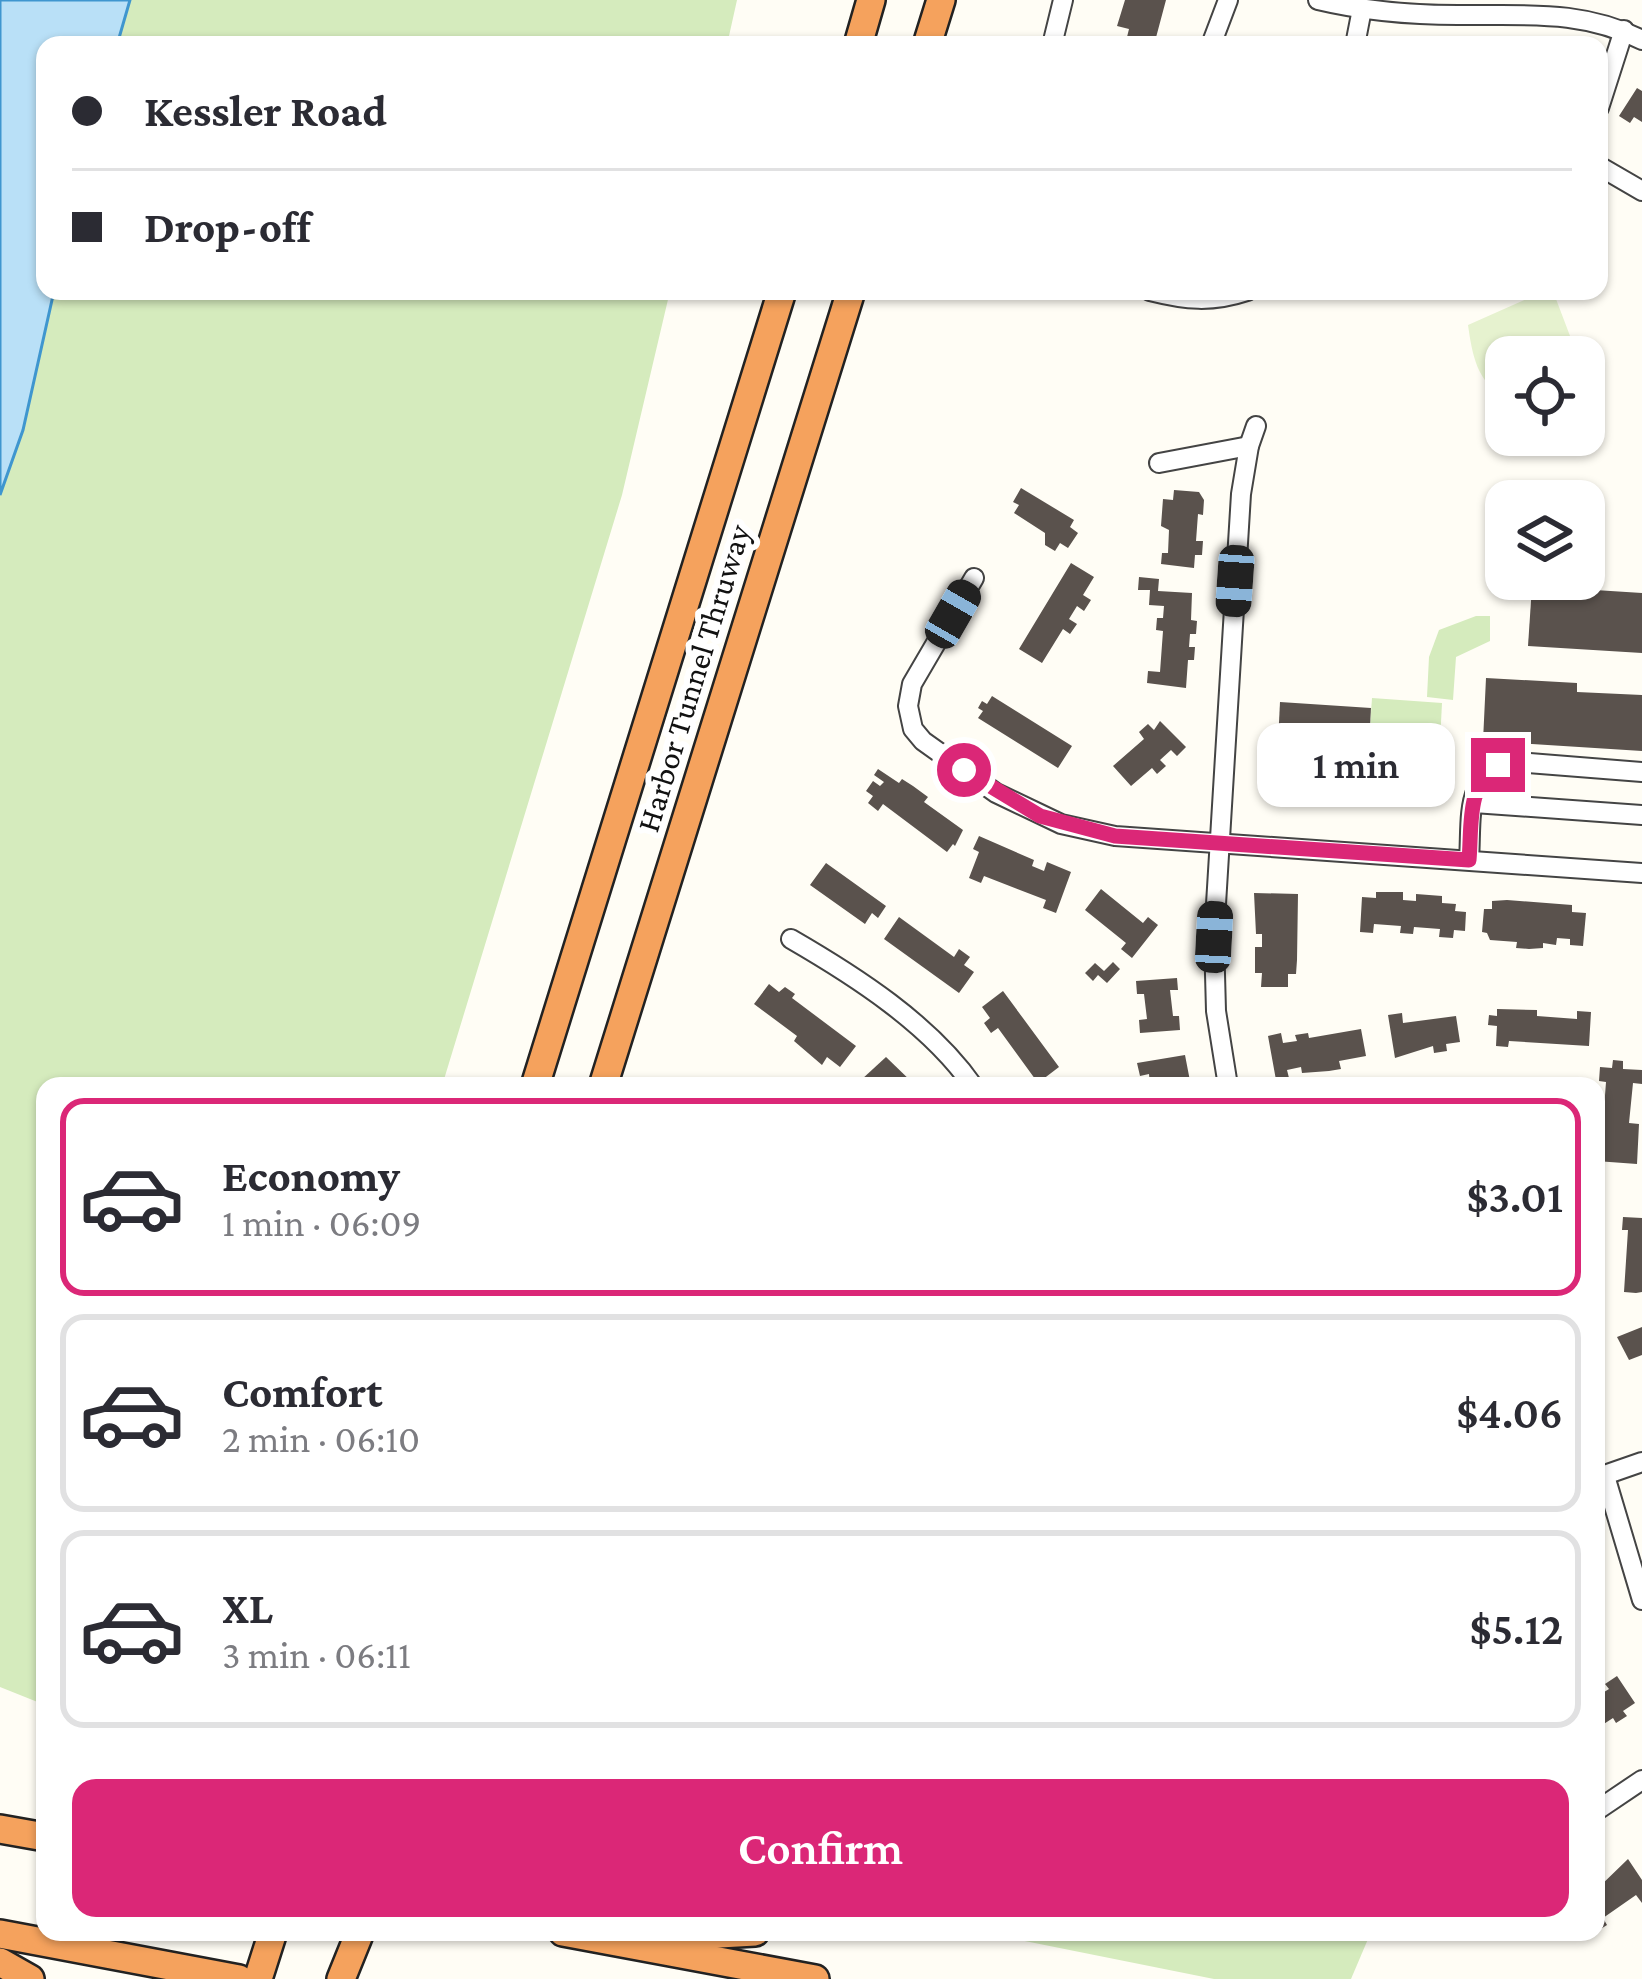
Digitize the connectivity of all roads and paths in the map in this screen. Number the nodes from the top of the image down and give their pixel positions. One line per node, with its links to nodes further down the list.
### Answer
1 (871, 0): 10 (highway)
2 (941, 0): 11 (highway)
3 (1063, 0): 12 (street)
4 (1228, 0): 13 (street)
5 (1318, 0): 6 (street)
6 (1341, 3): 7 (street)
7 (1362, 9): 8 (street); 14 (street)
8 (1589, 9): 9 (street)
9 (1633, 35): 15 (street)
10 (861, 36)
11 (930, 36)
12 (1054, 36)
13 (1214, 36)
14 (1356, 36)
15 (1608, 89)
16 (1608, 171): 17 (street)
17 (1642, 191)
18 (779, 300): 33 (highway, Harbor Tunnel Thruway)
19 (848, 300): 34 (highway, Harbor Tunnel Thruway)
20 (1183, 300): 21 (street)
21 (1221, 300)
22 (1256, 427): 23 (street)
23 (1249, 446): 24 (street); 29 (street)
24 (1160, 464)
25 (974, 578): 29 (street)
26 (1642, 772): 27 (street)
27 (1474, 802): 28 (street); 30 (street)
28 (1642, 815)
29 (1219, 843): 30 (street); 36 (street)
30 (1469, 860): 31 (street)
31 (1642, 873)
32 (790, 940): 35 (street)
33 (538, 1077)
34 (606, 1077)
35 (964, 1077)
36 (1227, 1077)
37 (1642, 1462): 38 (street)
38 (1605, 1475)
39 (1605, 1492): 40 (street)
40 (1642, 1600)
41 (1642, 1780): 42 (street)
42 (1605, 1805)
43 (0, 1828): 44 (highway)
44 (36, 1835)
45 (0, 1934): 46 (highway)
46 (36, 1941)
47 (37, 1941): 54 (highway)
48 (270, 1941): 55 (highway)
49 (337, 1941): 56 (highway)
50 (356, 1941): 57 (highway)
51 (611, 1941): 58 (highway)
52 (0, 1962): 53 (highway)
53 (30, 1979)
54 (239, 1979)
55 (258, 1979)
56 (325, 1979)
57 (341, 1979)
58 (815, 1979)

